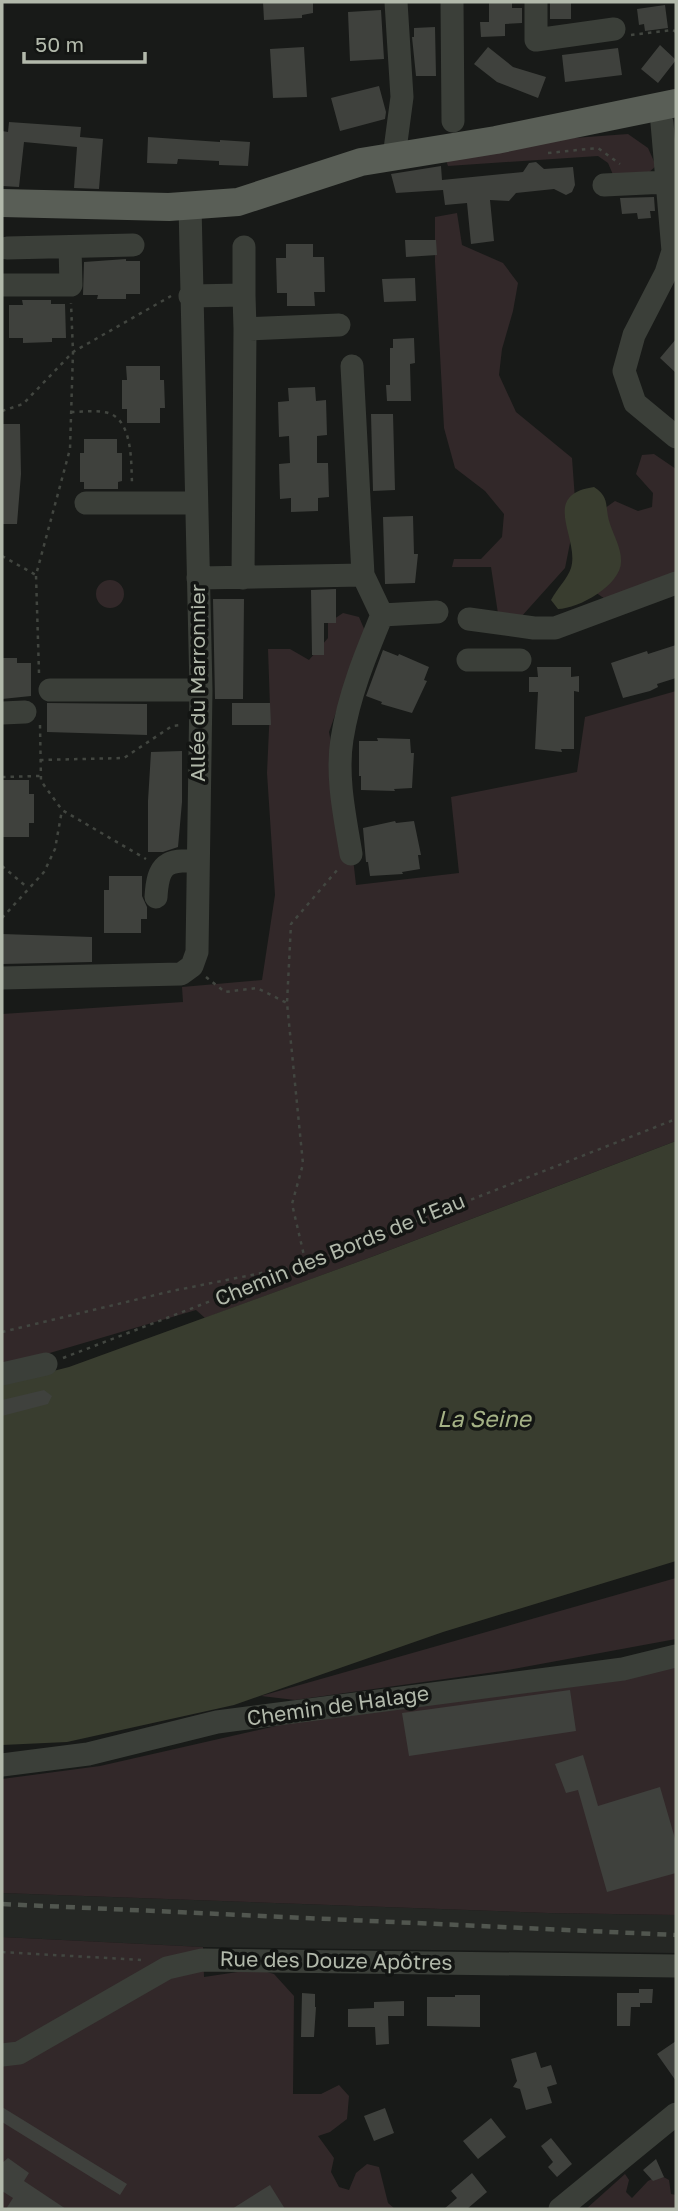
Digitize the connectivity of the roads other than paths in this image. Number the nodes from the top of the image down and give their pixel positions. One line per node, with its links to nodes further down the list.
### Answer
1 (396, 2): 7 (street)
2 (452, 2): 6 (street)
3 (536, 2): 4 (street)
4 (614, 29)
5 (671, 116): 7 (main road); 8 (street)
6 (453, 121)
7 (394, 157): 11 (main road)
8 (667, 182): 9 (street); 22 (street)
9 (604, 185)
10 (2, 203): 11 (main road)
11 (190, 205): 17 (street, Allée du Marronnier)
12 (133, 245): 13 (street)
13 (70, 247): 15 (street); 16 (street)
14 (244, 247): 18 (street)
15 (7, 248)
16 (2, 285)
17 (190, 290): 18 (street); 24 (street, Allée du Marronnier)
18 (244, 295): 20 (street)
19 (338, 325): 20 (street)
20 (245, 329): 27 (street)
21 (352, 366): 25 (street)
22 (676, 437)
23 (86, 503): 24 (street)
24 (195, 503): 26 (street, Allée du Marronnier)
25 (363, 575): 27 (street); 30 (street)
26 (198, 578): 27 (street); 35 (street, Allée du Marronnier)
27 (243, 578)
28 (676, 583): 31 (street)
29 (437, 612): 30 (street)
30 (382, 615): 36 (street)
31 (468, 619)
32 (468, 660): 33 (street)
33 (520, 660)
34 (45, 683): 35 (street)
35 (201, 690): 37 (street, Allée du Marronnier)
36 (351, 854)
37 (198, 861): 38 (street); 39 (street, Allée du Marronnier)
38 (156, 897)
39 (2, 978)
40 (46, 1364): 41 (street)
41 (2, 1374)
42 (676, 1656): 43 (street, Chemin de Halage)
43 (2, 1765)
44 (676, 1966): 45 (street, Rue des Douze Apôtres)
45 (10, 2054)
46 (676, 2115): 47 (street)
47 (560, 2209)

